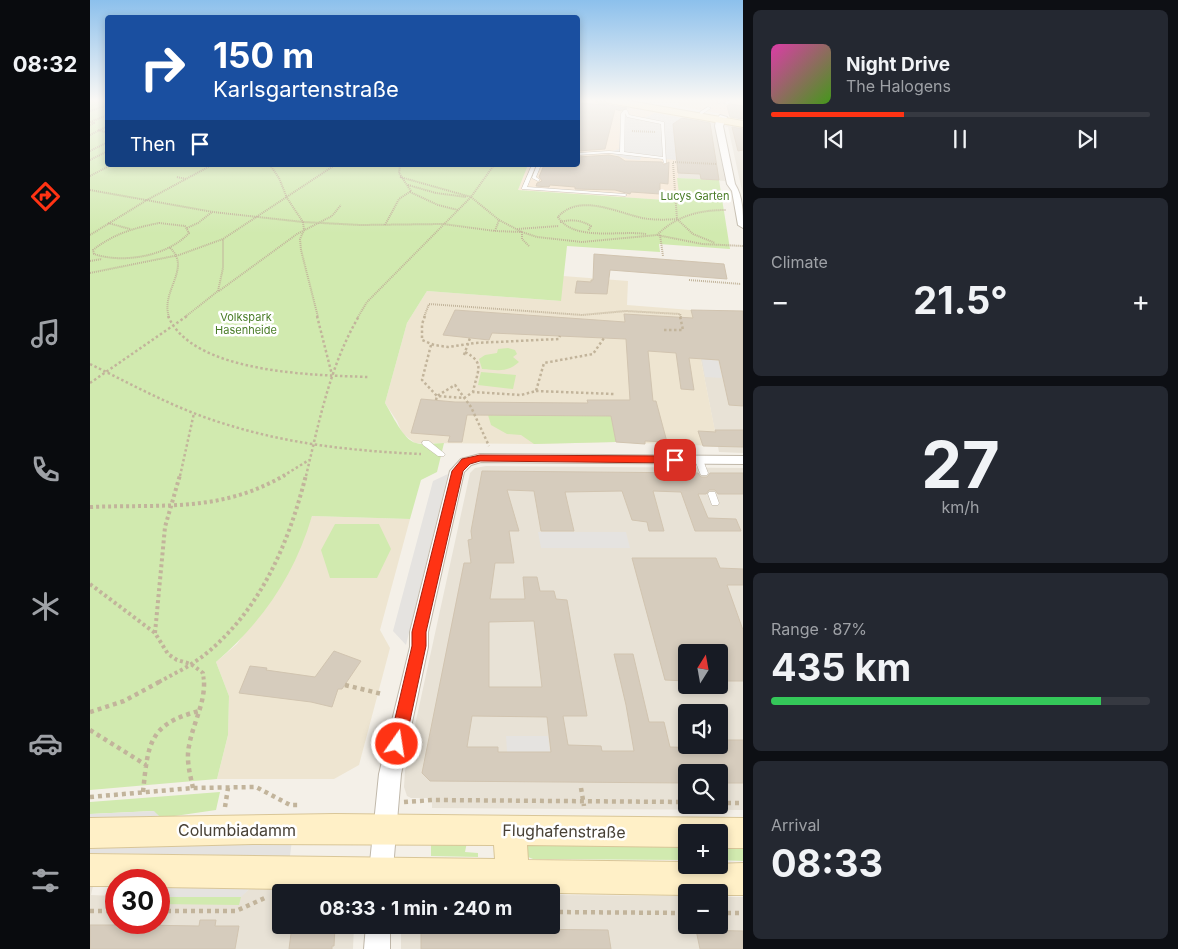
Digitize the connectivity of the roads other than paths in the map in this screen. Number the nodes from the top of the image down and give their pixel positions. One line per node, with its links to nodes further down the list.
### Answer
1 (623, 144): 4 (lane)
2 (664, 144): 4 (lane)
3 (721, 144): 10 (street)
4 (622, 153): 5 (lane)
5 (580, 154)
6 (533, 167): 9 (lane)
7 (538, 167): 8 (lane)
8 (538, 180)
9 (625, 195)
10 (743, 225)
11 (426, 443): 12 (lane)
12 (441, 454)
13 (743, 460): 16 (street)
14 (712, 494): 15 (lane)
15 (715, 503)
16 (385, 816): 17 (main road, Flughafenstraße); 19 (main road, Columbiadamm); 23 (street)
17 (509, 830): 18 (main road, Flughafenstraße); 21 (main road)
18 (743, 832)
19 (90, 833)
20 (90, 870): 23 (main road)
21 (513, 876): 22 (main road); 23 (main road)
22 (743, 879)
23 (379, 883)
24 (378, 934): 25 (street)
25 (377, 949)

